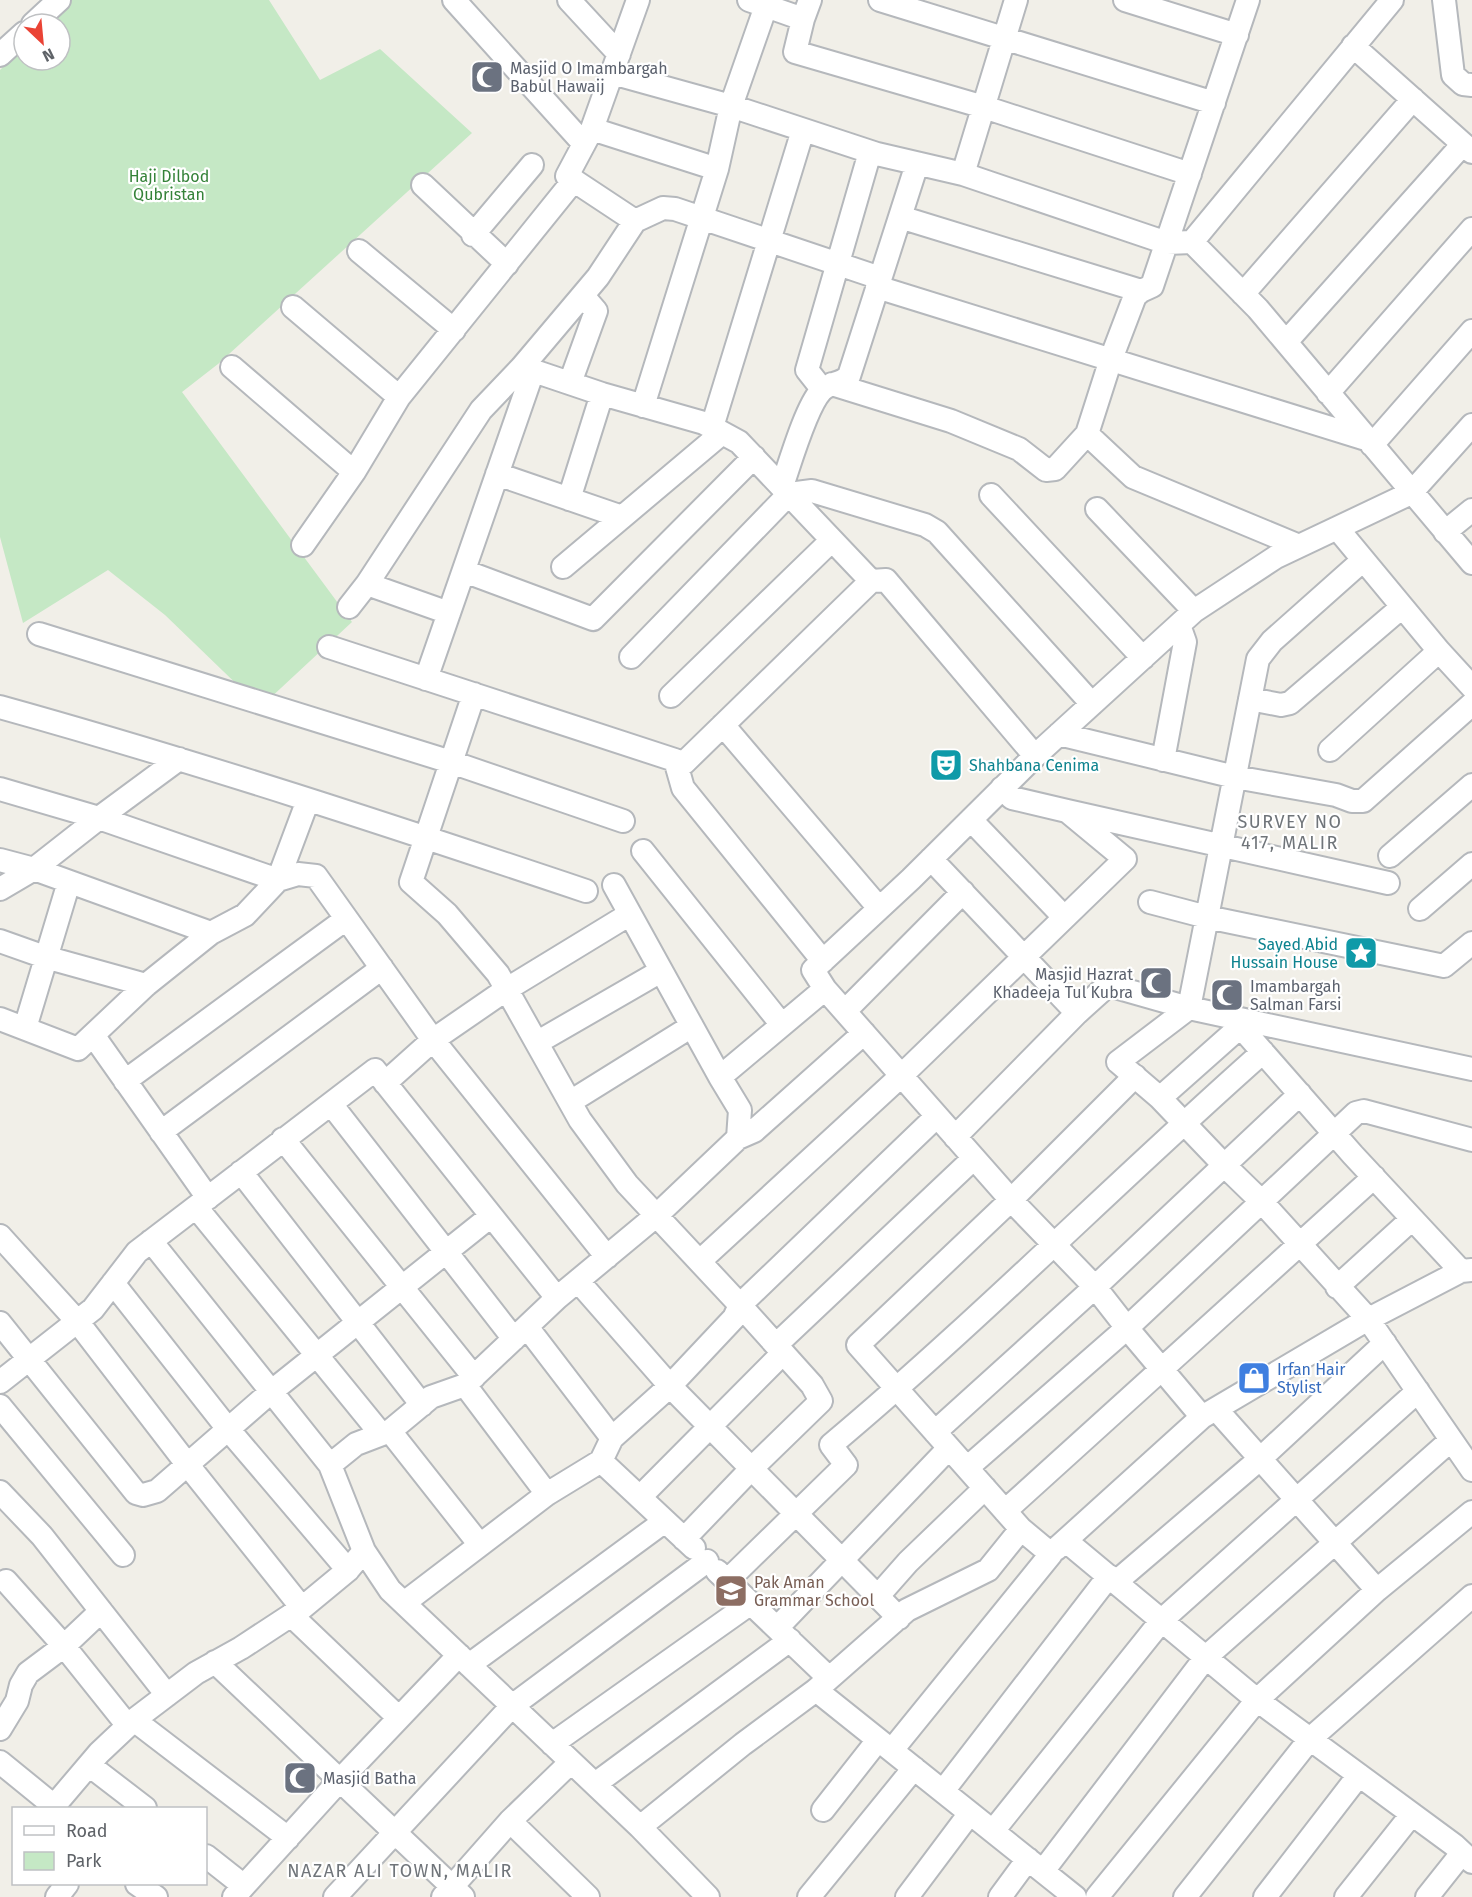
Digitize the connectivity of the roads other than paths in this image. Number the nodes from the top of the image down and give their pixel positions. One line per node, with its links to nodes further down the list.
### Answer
1 (59, 0): 13 (street)
2 (454, 0): 26 (street)
3 (570, 0): 19 (street)
4 (638, 0): 19 (street)
5 (880, 0): 15 (street)
6 (1016, 0): 15 (street)
7 (1125, 0): 14 (street)
8 (1248, 0): 14 (street)
9 (1392, 0): 17 (street)
10 (1444, 0): 20 (street)
11 (758, 3): 12 (street); 23 (street)
12 (806, 9): 24 (street)
13 (46, 12)
14 (1237, 34): 22 (street)
15 (1004, 39): 22 (street); 24 (street)
16 (12, 44): 18 (street)
17 (1353, 46): 21 (street); 42 (street)
18 (0, 55)
19 (615, 64): 23 (street); 26 (street)
20 (1472, 85)
21 (1413, 99): 27 (street); 49 (street)
22 (1214, 103): 33 (street)
23 (731, 106): 25 (street); 31 (street)
24 (984, 107): 32 (street); 33 (street)
25 (803, 130): 28 (street); 41 (street)
26 (588, 136): 31 (street); 34 (street)
27 (1467, 148): 54 (street)
28 (870, 152): 29 (street); 46 (street)
29 (917, 164): 32 (street); 36 (street)
30 (532, 165): 40 (street)
31 (717, 169): 37 (street)
32 (963, 174): 43 (street)
33 (1190, 174): 43 (street)
34 (574, 180): 38 (street); 45 (street)
35 (423, 185): 40 (street)
36 (900, 217): 47 (street); 48 (street)
37 (701, 218): 38 (street); 41 (street); 63 (street)
38 (635, 221): 50 (street)
39 (1472, 230): 60 (street)
40 (473, 235): 45 (street)
41 (770, 241): 46 (street); 65 (street)
42 (1192, 242): 43 (street); 49 (street)
43 (1167, 243): 48 (street)
44 (359, 252): 52 (street)
45 (507, 264): 52 (street)
46 (837, 264): 47 (street); 59 (street)
47 (879, 282): 55 (street); 59 (street)
48 (1141, 291): 55 (street)
49 (1243, 294): 54 (street)
50 (583, 296): 57 (street); 58 (street)
51 (293, 307): 62 (street)
52 (454, 330): 62 (street)
53 (1472, 331): 67 (street)
54 (1286, 342): 60 (street)
55 (1111, 359): 66 (street); 67 (street)
56 (232, 367): 69 (street)
57 (528, 369): 58 (street); 70 (street); 88 (street)
58 (570, 383): 61 (street)
59 (827, 387): 66 (street); 71 (street)
60 (1328, 393): 67 (street)
61 (602, 394): 63 (street); 74 (street)
62 (399, 397): 69 (street)
63 (643, 406): 65 (street)
64 (1472, 425): 72 (street)
65 (717, 430): 68 (street); 77 (street)
66 (1087, 434): 82 (street)
67 (1369, 442): 72 (street)
68 (754, 457): 71 (street); 86 (street)
69 (354, 472): 81 (street)
70 (497, 474): 74 (street); 86 (street)
71 (786, 490): 80 (street); 96 (street); 103 (street)
72 (1411, 493): 78 (street); 79 (street)
73 (991, 495): 97 (street)
74 (569, 499): 77 (street)
75 (1097, 509): 92 (street)
76 (1472, 510): 79 (street)
77 (622, 517): 85 (street)
78 (1337, 528): 82 (street); 83 (street)
79 (1445, 532): 84 (street)
80 (832, 540): 87 (street); 101 (street)
81 (303, 545)
82 (1299, 546): 92 (street)
83 (1362, 561): 90 (street); 102 (street)
84 (1472, 563)
85 (563, 567)
86 (464, 571): 91 (street)
87 (871, 581): 106 (street); 109 (street)
88 (367, 584): 89 (street); 91 (street)
89 (349, 607)
90 (1402, 607): 95 (street); 102 (street)
91 (449, 613): 98 (street)
92 (1186, 618): 97 (street); 112 (street)
93 (39, 634): 113 (street)
94 (329, 647): 98 (street)
95 (1439, 651): 99 (street); 108 (street)
96 (631, 657)
97 (1143, 658): 103 (street)
98 (426, 679): 100 (street)
99 (1472, 687)
100 (474, 694): 111 (street); 113 (street)
101 (671, 696)
102 (1250, 699): 114 (street)
103 (1092, 704): 107 (street)
104 (1472, 704): 114 (street)
105 (0, 707): 110 (street)
106 (723, 725): 111 (street); 139 (street)
107 (1059, 734): 109 (street); 112 (street)
108 (1330, 750)
109 (1035, 756): 117 (street)
110 (179, 759): 118 (street); 120 (street)
111 (675, 760): 150 (street)
112 (1164, 760): 114 (street)
113 (451, 762): 122 (street); 123 (street)
114 (1235, 777): 124 (street)
115 (1472, 785): 126 (street)
116 (0, 789): 120 (street)
117 (1002, 789): 119 (street); 121 (street)
118 (308, 800): 123 (street); 131 (street)
119 (1067, 811): 124 (street); 142 (street)
120 (99, 818): 130 (street); 131 (street)
121 (971, 820): 127 (street); 142 (street)
122 (623, 821)
123 (426, 837): 136 (street); 154 (street)
124 (1221, 847): 133 (street); 143 (street)
125 (643, 851): 161 (street)
126 (1390, 856)
127 (931, 859): 137 (street); 139 (street)
128 (0, 860): 130 (street)
129 (1472, 864): 140 (street)
130 (34, 869): 132 (street); 135 (street)
131 (278, 880): 144 (street); 145 (street)
132 (69, 882): 145 (street); 149 (street)
133 (1388, 883)
134 (614, 885): 141 (street)
135 (0, 889)
136 (586, 891)
137 (963, 892): 148 (street); 157 (street)
138 (1149, 902): 143 (street)
139 (879, 908): 150 (street)
140 (1420, 909)
141 (630, 914): 152 (street); 154 (street)
142 (1064, 917): 148 (street)
143 (1207, 917): 147 (street); 156 (street)
144 (346, 919): 151 (street); 173 (street)
145 (211, 933): 153 (street)
146 (0, 941): 149 (street)
147 (1472, 943)
148 (1024, 956): 158 (street); 170 (street)
149 (45, 957): 153 (street); 163 (street)
150 (823, 961): 155 (street)
151 (382, 968): 166 (street); 181 (street)
152 (662, 971): 162 (street); 167 (street)
153 (146, 985): 165 (street)
154 (507, 989): 166 (street); 167 (street)
155 (825, 989): 157 (street); 161 (street)
156 (1189, 1008): 158 (street); 160 (street); 171 (street)
157 (845, 1011): 164 (street)
158 (1077, 1013): 183 (street)
159 (0, 1019): 163 (street)
160 (1236, 1022): 168 (street); 169 (street); 176 (street)
161 (782, 1025): 172 (street)
162 (692, 1026): 172 (street); 177 (street)
163 (25, 1028): 165 (street)
164 (864, 1033): 170 (street); 184 (street)
165 (93, 1035): 173 (street)
166 (433, 1040): 174 (street); 202 (street)
167 (538, 1042): 177 (street)
168 (1263, 1052): 175 (street); 180 (street)
169 (1472, 1069)
170 (902, 1076): 179 (street); 203 (street)
171 (1135, 1076): 176 (street); 191 (street)
172 (720, 1077): 184 (street)
173 (125, 1080): 181 (street)
174 (386, 1083): 178 (street); 195 (street)
175 (1300, 1094): 182 (street); 188 (street)
176 (1160, 1098): 180 (street)
177 (570, 1102): 194 (street)
178 (331, 1104): 185 (street); 201 (street)
179 (937, 1116): 183 (street); 211 (street)
180 (1184, 1122): 188 (street); 199 (street)
181 (161, 1132): 193 (street)
182 (1334, 1133): 186 (street); 190 (street); 192 (street)
183 (955, 1137): 187 (street)
184 (738, 1138): 194 (street)
185 (283, 1139): 189 (street); 207 (street)
186 (1472, 1140)
187 (974, 1158): 191 (street); 219 (street)
188 (1224, 1165): 192 (street); 208 (street)
189 (241, 1172): 193 (street); 215 (street)
190 (1374, 1177): 196 (street); 200 (street)
191 (1011, 1200): 199 (street); 226 (street)
192 (1261, 1201): 200 (street); 216 (street)
193 (202, 1202): 198 (street); 220 (street)
194 (657, 1215): 202 (street); 203 (street)
195 (491, 1216): 201 (street); 210 (street)
196 (1412, 1219): 204 (street); 209 (street)
197 (0, 1236): 213 (street)
198 (151, 1241): 206 (street); 227 (street)
199 (1053, 1244): 208 (street); 226 (street)
200 (1299, 1245): 209 (street); 222 (street)
201 (447, 1252): 207 (street); 217 (street)
202 (607, 1257): 205 (street)
203 (700, 1261): 211 (street)
204 (1467, 1271): 212 (street)
205 (578, 1281): 210 (street); 225 (street)
206 (113, 1283): 213 (street); 233 (street)
207 (402, 1287): 215 (street); 223 (street)
208 (1095, 1287): 216 (street); 236 (street)
209 (1337, 1287): 212 (street)
210 (557, 1298): 217 (street)
211 (740, 1305): 219 (street); 225 (street)
212 (1368, 1319): 218 (street); 231 (street)
213 (77, 1322): 221 (street); 240 (street)
214 (0, 1323): 221 (street)
215 (358, 1323): 220 (street); 229 (street)
216 (1127, 1328): 222 (street); 242 (street)
217 (520, 1333): 223 (street); 235 (street)
218 (1385, 1343): 228 (street); 238 (street)
219 (780, 1349): 232 (street); 243 (street)
220 (318, 1357): 227 (street); 234 (street)
221 (30, 1358): 224 (street); 240 (street)
222 (1162, 1370): 231 (street); 250 (street)
223 (470, 1381): 229 (street); 247 (street)
224 (0, 1382)
225 (670, 1386): 232 (street); 235 (street)
226 (897, 1389): 236 (street); 252 (street)
227 (272, 1391): 233 (street); 241 (street)
228 (1418, 1391): 237 (street); 249 (street)
229 (422, 1405): 234 (street)
230 (0, 1406): 260 (street)
231 (1209, 1413): 238 (street); 258 (street)
232 (709, 1426): 243 (street); 248 (street)
233 (228, 1429): 240 (street); 263 (street)
234 (386, 1433): 241 (street); 257 (street)
235 (612, 1438): 239 (street)
236 (942, 1440): 242 (street); 262 (street)
237 (1451, 1440): 244 (street); 256 (street)
238 (1261, 1458): 249 (street); 264 (street)
239 (601, 1461): 247 (street); 248 (street)
240 (187, 1464): 273 (street)
241 (330, 1465): 259 (street)
242 (967, 1468): 245 (street)
243 (751, 1469): 252 (street); 255 (street)
244 (1472, 1470)
245 (985, 1488): 250 (street); 268 (street)
246 (0, 1492): 272 (street)
247 (547, 1494): 257 (street)
248 (640, 1497): 253 (street)
249 (1296, 1499): 256 (street); 275 (street)
250 (1005, 1511): 254 (street)
251 (1472, 1512): 267 (street)
252 (795, 1513): 262 (street); 266 (street)
253 (665, 1521): 255 (street); 279 (street)
254 (1021, 1529): 258 (street); 274 (street)
255 (684, 1539): 261 (street)
256 (1335, 1543): 267 (street); 278 (street)
257 (480, 1545): 270 (street)
258 (1059, 1547): 264 (street); 290 (street)
259 (364, 1551): 263 (street); 270 (street)
260 (123, 1555)
261 (707, 1561): 266 (street); 284 (street)
262 (843, 1562): 268 (street); 276 (street)
263 (348, 1570): 273 (street)
264 (1113, 1579): 275 (street); 298 (street)
265 (6, 1581): 277 (street)
266 (727, 1581): 271 (street)
267 (1377, 1590): 283 (street)
268 (878, 1596): 274 (street)
269 (1472, 1596): 288 (street)
270 (404, 1603): 279 (street)
271 (751, 1603): 276 (street); 289 (street)
272 (101, 1611): 277 (street); 282 (street)
273 (297, 1611): 280 (street); 285 (street)
274 (899, 1618): 281 (street)
275 (1162, 1620): 278 (street); 306 (street)
276 (783, 1634): 281 (street); 297 (street)
277 (64, 1646): 286 (street); 287 (street)
278 (1206, 1657): 283 (street); 311 (street)
279 (464, 1660): 284 (street); 285 (street)
280 (215, 1662): 282 (street); 296 (street)
281 (823, 1684): 290 (street); 305 (street)
282 (167, 1695): 286 (street)
283 (1257, 1700): 288 (street); 323 (street)
284 (512, 1706): 289 (street); 307 (street)
285 (399, 1718): 296 (street)
286 (131, 1723): 293 (street); 308 (street)
287 (0, 1729)
288 (1310, 1738): 295 (street); 324 (street)
289 (552, 1744): 292 (street)
290 (885, 1745): 294 (street); 301 (street)
291 (0, 1762): 299 (street)
292 (571, 1762): 297 (street); 304 (street)
293 (90, 1765): 299 (street); 300 (street)
294 (914, 1768): 298 (street); 319 (street)
295 (1359, 1775): 303 (street); 325 (street)
296 (340, 1780): 307 (street); 308 (street)
297 (595, 1785): 305 (street)
298 (943, 1791): 302 (street)
299 (55, 1807)
300 (142, 1807)
301 (823, 1810)
302 (970, 1813): 306 (street); 320 (street)
303 (1412, 1814): 310 (street); 326 (street)
304 (510, 1821): 314 (street); 317 (street)
305 (639, 1827): 318 (street)
306 (993, 1831): 311 (street)
307 (396, 1833): 314 (street); 316 (street)
308 (288, 1838): 313 (street)
309 (207, 1857): 313 (street)
310 (1467, 1858): 327 (street)
311 (1036, 1865): 321 (street); 322 (street)
312 (66, 1885): 315 (street)
313 (239, 1891)
314 (453, 1893)
315 (57, 1897)
316 (335, 1897)
317 (588, 1897)
318 (708, 1897)
319 (809, 1897)
320 (907, 1897)
321 (1000, 1897)
322 (1075, 1897)
323 (1097, 1897)
324 (1185, 1897)
325 (1265, 1897)
326 (1346, 1897)
327 (1427, 1897)

